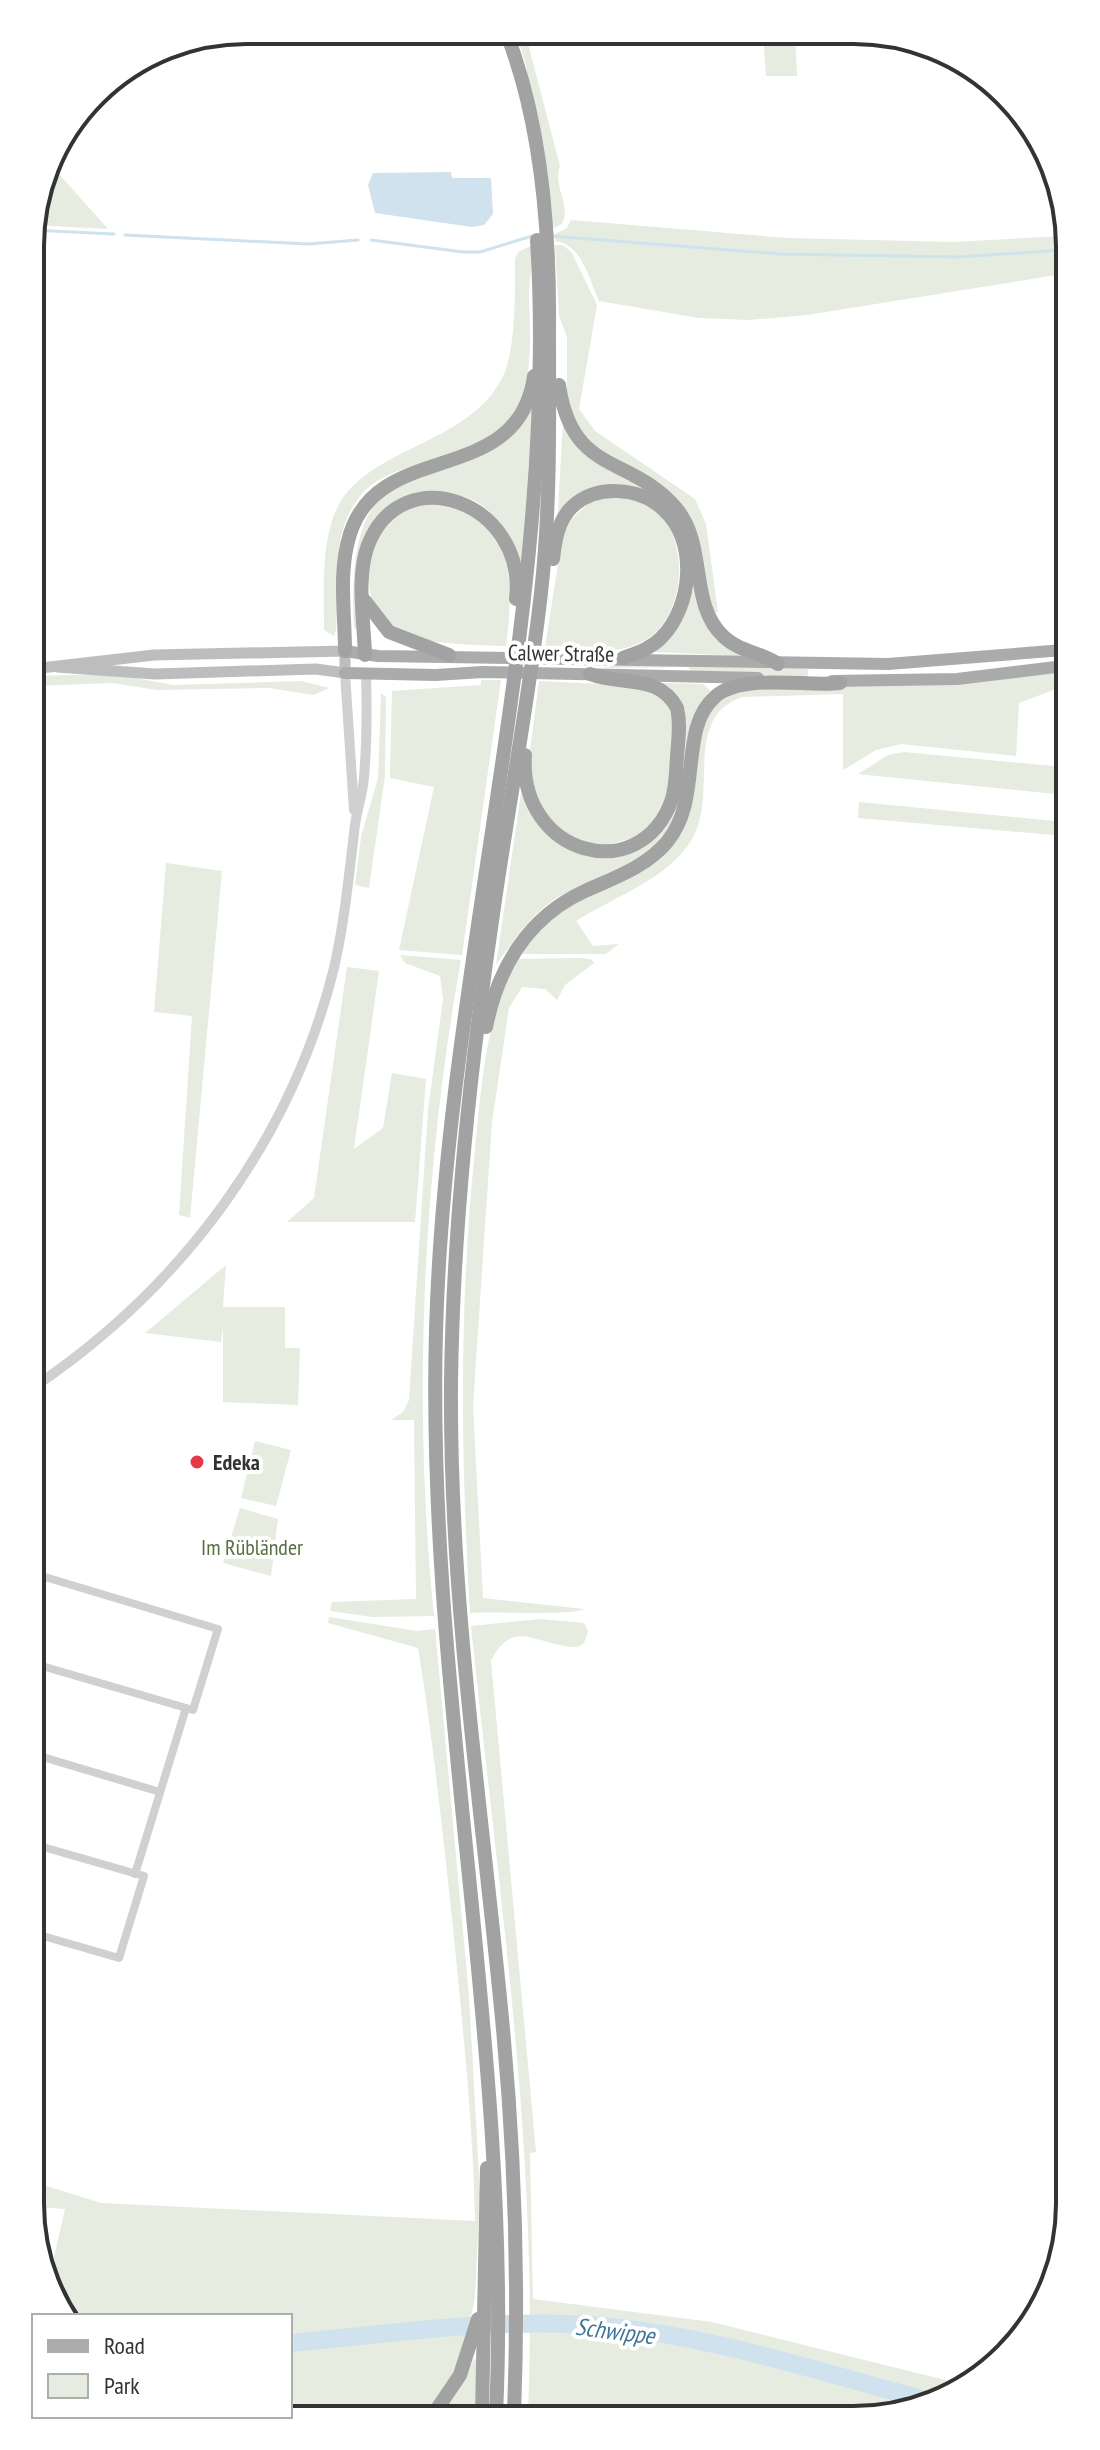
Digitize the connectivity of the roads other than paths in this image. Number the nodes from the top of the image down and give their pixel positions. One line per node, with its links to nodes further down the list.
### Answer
1 (505, 44): 2 (highway)
2 (543, 259): 3 (highway); 4 (highway)
3 (551, 310): 6 (highway); 12 (highway)
4 (540, 341): 7 (highway); 20 (highway)
5 (363, 598): 9 (highway); 10 (highway); 20 (highway)
6 (540, 600): 11 (highway); 21 (highway)
7 (345, 651): 9 (main road, Calwer Straße); 13 (main road, Calwer Straße); 16 (main road)
8 (1056, 651): 12 (main road, Calwer Straße)
9 (365, 655): 10 (main road, Calwer Straße); 17 (main road)
10 (449, 655): 11 (main road, Calwer Straße)
11 (623, 658): 12 (main road, Calwer Straße)
12 (778, 664)
13 (57, 667): 15 (main road, Calwer Straße); 16 (main road, Calwer Straße)
14 (1056, 667): 19 (main road, Calwer Straße)
15 (44, 668)
16 (345, 673): 17 (main road, Calwer Straße); 22 (street)
17 (366, 674): 18 (main road, Calwer Straße); 22 (street)
18 (590, 674): 19 (main road, Calwer Straße); 21 (highway)
19 (840, 683): 23 (highway)
20 (510, 699): 33 (highway)
21 (522, 720): 23 (highway)
22 (355, 824): 24 (street)
23 (472, 1065): 38 (highway)
24 (44, 1379)
25 (44, 1577): 27 (street)
26 (44, 1667): 27 (street)
27 (189, 1709): 29 (street)
28 (44, 1757): 29 (street)
29 (160, 1792): 31 (street)
30 (44, 1847): 31 (street)
31 (139, 1875): 32 (street)
32 (44, 1936)
33 (488, 2298): 34 (highway); 35 (highway)
34 (491, 2358): 36 (highway); 37 (highway)
35 (440, 2406)
36 (483, 2406)
37 (495, 2406)
38 (514, 2406)

